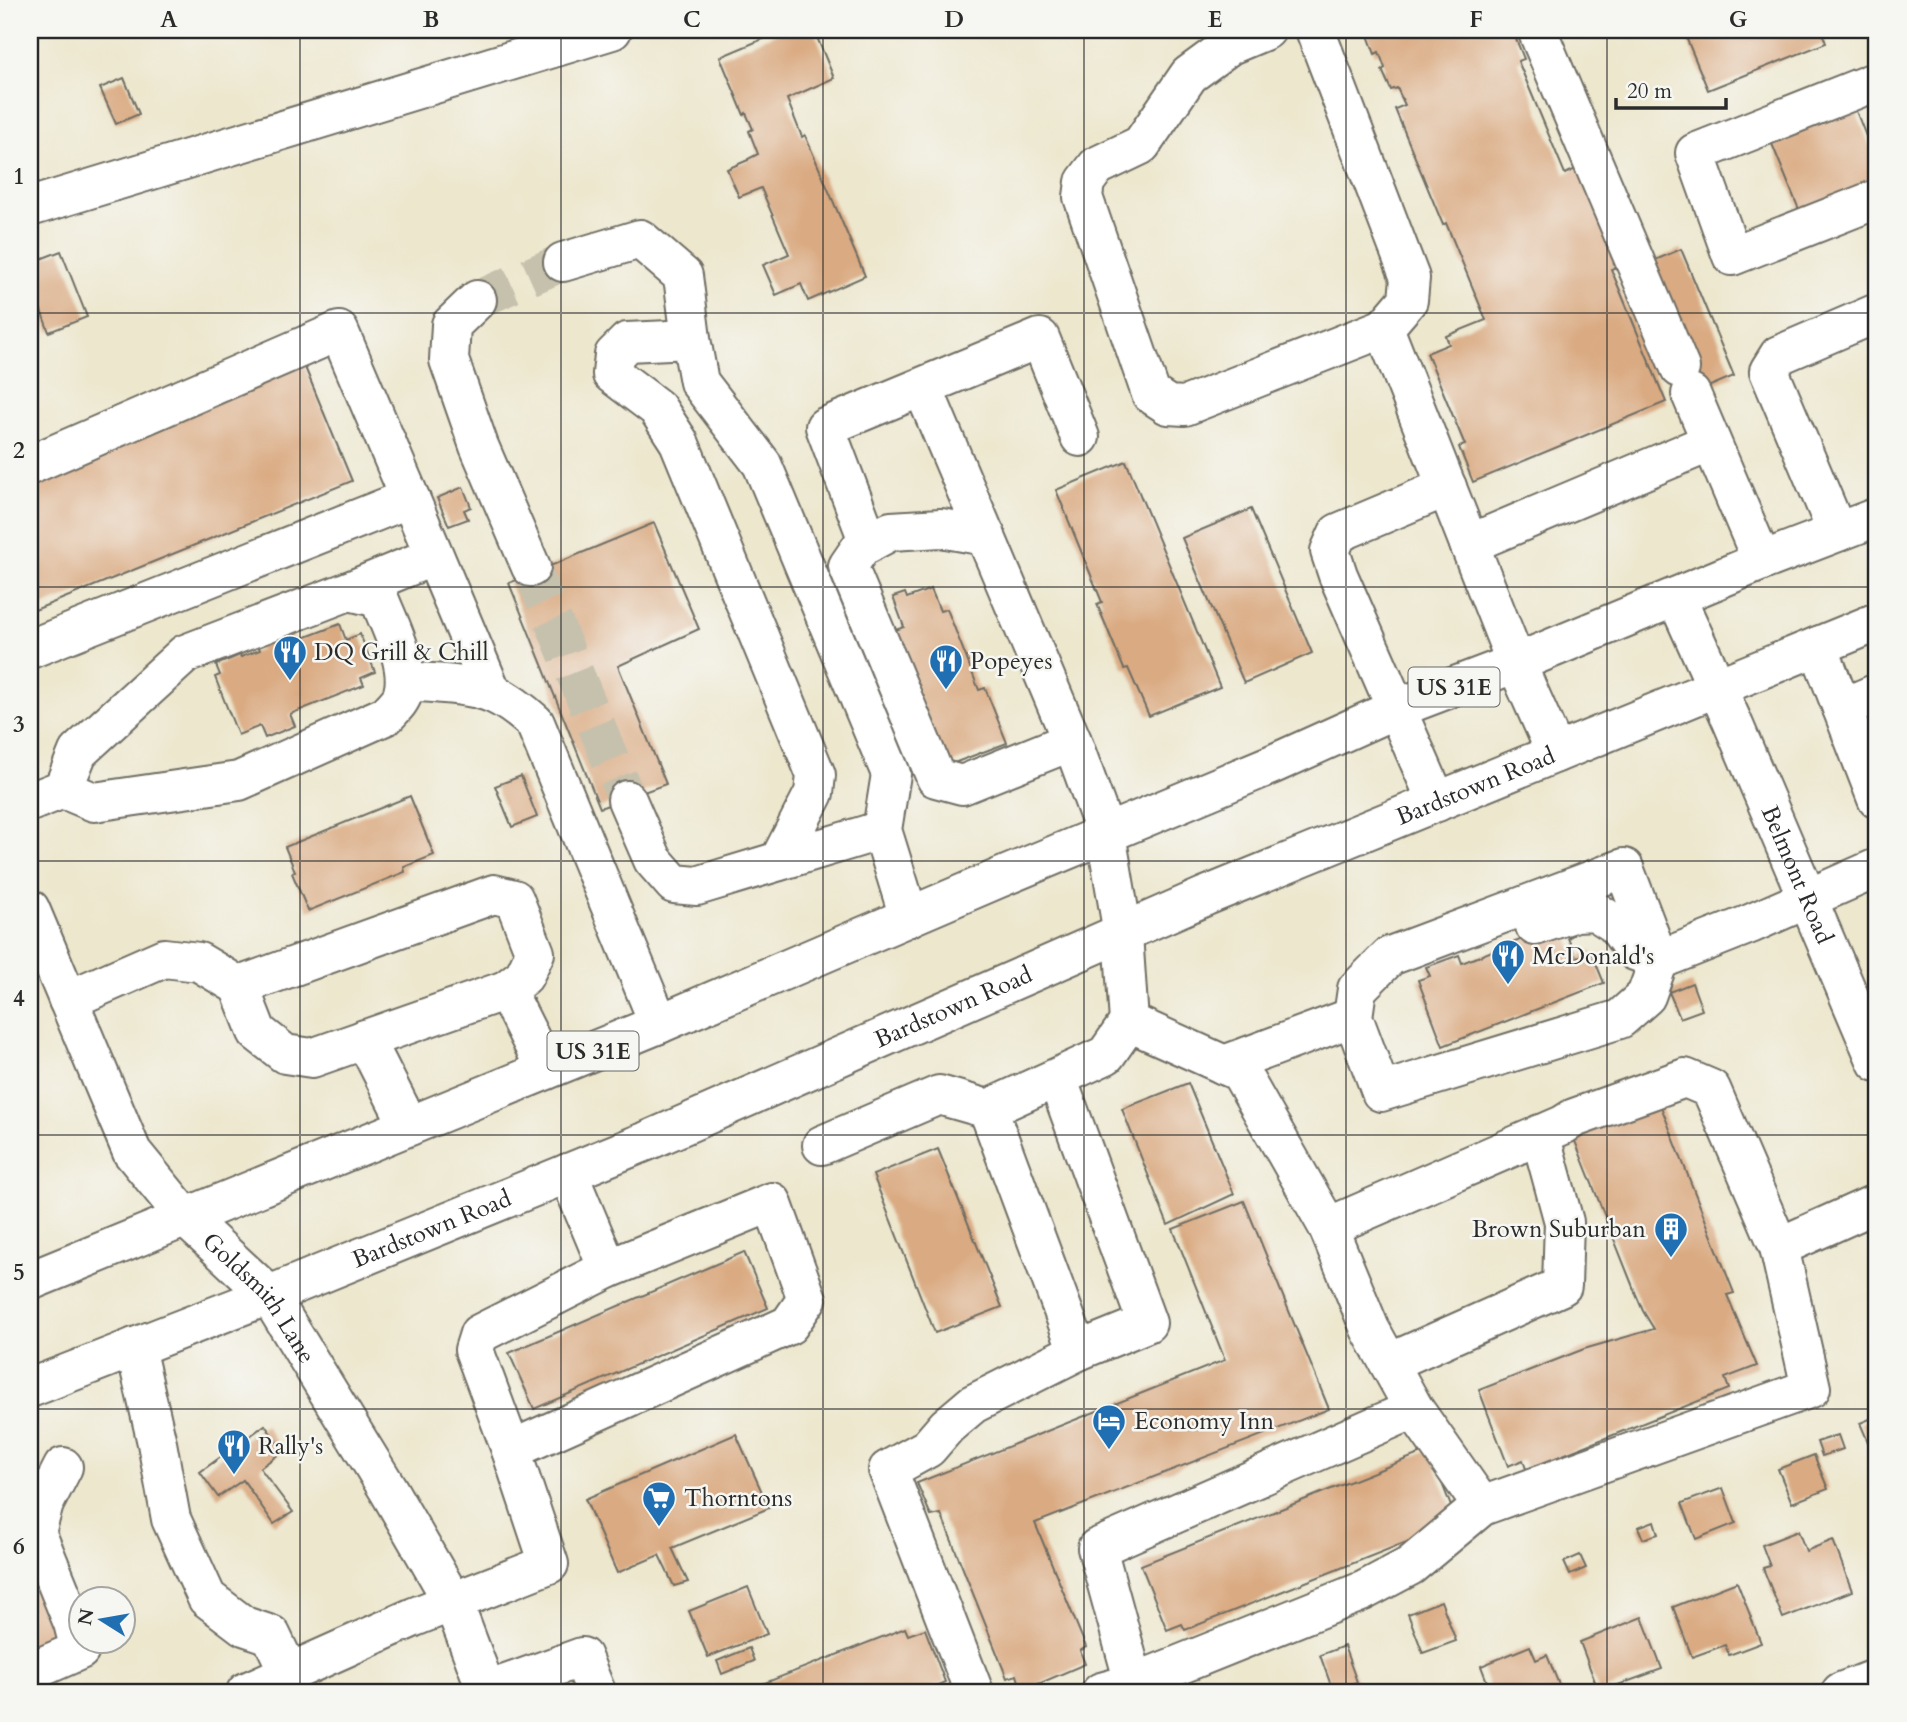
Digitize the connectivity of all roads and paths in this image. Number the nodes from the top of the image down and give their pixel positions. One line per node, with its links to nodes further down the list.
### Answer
1 (612, 30): 7 (main road)
2 (1266, 30): 11 (main road)
3 (1315, 30): 11 (main road)
4 (1537, 30): 15 (main road)
5 (1877, 81): 6 (main road)
6 (1877, 199)
7 (30, 207)
8 (563, 262): 12 (main road)
9 (477, 300): 26 (main road)
10 (1877, 313): 20 (main road)
11 (1384, 328): 17 (main road)
12 (691, 339): 45 (main road); 47 (main road)
13 (923, 387): 14 (main road); 21 (main road); 22 (main road)
14 (1080, 437)
15 (1712, 443): 23 (main road); 25 (main road)
16 (30, 465): 18 (main road)
17 (1447, 487): 23 (main road); 38 (main road)
18 (410, 498): 24 (main road); 31 (main road)
19 (1877, 517): 20 (main road, US 31E)
20 (1837, 532): 25 (main road, US 31E)
21 (986, 536): 22 (main road); 39 (main road)
22 (869, 543): 39 (main road)
23 (1469, 544): 32 (main road)
24 (434, 556): 27 (main road); 35 (main road)
25 (1762, 561): 28 (main road, US 31E)
26 (531, 567)
27 (349, 590): 33 (main road); 41 (main road)
28 (1676, 597): 32 (main road, US 31E); 34 (main road, Belmont Road)
29 (1877, 621): 30 (main road, Bardstown Road)
30 (1818, 646): 34 (main road, Bardstown Road); 37 (main road)
31 (30, 649)
32 (1516, 663): 38 (main road, US 31E); 40 (main road)
33 (405, 681): 35 (main road); 41 (main road)
34 (1717, 688): 40 (main road, Bardstown Road); 49 (main road, Belmont Road)
35 (492, 693): 60 (main road)
36 (1877, 693): 37 (main road)
37 (1842, 708): 42 (main road)
38 (1395, 709): 44 (main road); 46 (main road, US 31E)
39 (1072, 741): 46 (main road)
40 (1556, 753): 44 (main road, Bardstown Road)
41 (46, 796)
42 (1877, 799)
43 (627, 800): 47 (main road)
44 (1437, 802): 52 (main road, Bardstown Road)
45 (882, 830): 47 (main road); 51 (main road)
46 (1106, 834): 51 (main road, US 31E); 52 (main road)
47 (779, 861)
48 (1877, 868): 49 (main road)
49 (1808, 898): 53 (main road); 62 (main road, Belmont Road)
50 (30, 909): 57 (main road, Goldsmith Lane)
51 (909, 917): 60 (main road, US 31E)
52 (1123, 934): 59 (main road); 70 (main road, Bardstown Road)
53 (1659, 960): 54 (main road); 54 (main road); 58 (main road)
54 (1380, 966): 58 (main road)
55 (239, 986): 56 (main road); 57 (main road); 61 (main road)
56 (506, 990): 61 (main road); 64 (main road)
57 (68, 1000): 72 (main road, Goldsmith Lane)
58 (1353, 1017): 63 (main road)
59 (1129, 1022): 63 (main road); 65 (main road)
60 (659, 1024): 64 (main road, US 31E)
61 (365, 1039): 67 (main road)
62 (1877, 1062)
63 (1224, 1065): 73 (main road)
64 (545, 1070): 67 (main road, US 31E)
65 (1057, 1078): 66 (main road); 79 (main road)
66 (988, 1109): 69 (main road); 79 (main road)
67 (409, 1126): 72 (main road, US 31E)
68 (1539, 1135): 73 (main road); 74 (main road); 80 (main road)
69 (822, 1146)
70 (568, 1173): 75 (main road); 77 (main road, Bardstown Road)
71 (1877, 1203): 74 (main road)
72 (186, 1218): 76 (main road, US 31E); 77 (main road, Goldsmith Lane)
73 (1328, 1227): 80 (main road)
74 (1779, 1247): 85 (main road)
75 (608, 1269): 83 (main road); 83 (main road)
76 (30, 1281)
77 (269, 1295): 78 (main road, Bardstown Road); 86 (main road, Goldsmith Lane)
78 (135, 1347): 81 (main road, Bardstown Road); 88 (main road)
79 (1078, 1351): 94 (main road)
80 (1389, 1363): 82 (main road)
81 (30, 1388)
82 (1415, 1409): 85 (main road); 90 (main road)
83 (512, 1450): 86 (main road)
84 (64, 1467): 87 (main road)
85 (1482, 1506): 90 (main road)
86 (453, 1602): 88 (main road); 91 (main road, Goldsmith Lane)
87 (30, 1672)
88 (289, 1673): 92 (main road)
89 (1877, 1678): 95 (main road)
90 (1118, 1688)
91 (487, 1691): 93 (main road)
92 (246, 1692)
93 (596, 1692)
94 (974, 1692)
95 (1841, 1692)

